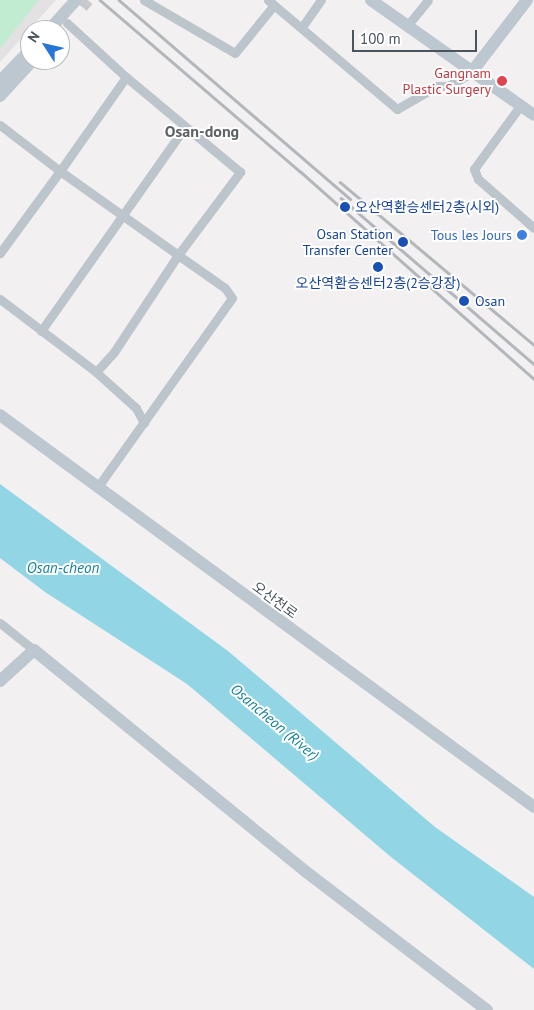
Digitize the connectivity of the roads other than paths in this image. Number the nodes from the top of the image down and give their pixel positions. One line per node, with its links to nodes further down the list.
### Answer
1 (144, 0): 6 (street)
2 (321, 0): 11 (street)
3 (371, 0): 10 (street)
4 (428, 0): 10 (street)
5 (527, 0): 15 (street)
6 (271, 2): 11 (street)
7 (79, 4): 8 (street); 9 (street)
8 (61, 20)
9 (69, 20)
10 (407, 26): 15 (street)
11 (302, 27): 15 (street)
12 (70, 32): 16 (street)
13 (20, 60): 17 (street)
14 (24, 70): 18 (street)
15 (471, 73): 19 (street)
16 (126, 77): 22 (street); 23 (street)
17 (0, 81)
18 (0, 96)
19 (520, 106): 20 (street); 25 (street)
20 (534, 115)
21 (0, 125): 23 (street)
22 (184, 128): 24 (street); 27 (street)
23 (60, 170): 24 (street); 26 (street)
24 (122, 216): 27 (street); 29 (street)
25 (534, 228)
26 (0, 253)
27 (178, 255): 30 (street); 32 (street)
28 (0, 299): 29 (street)
29 (41, 331): 30 (street)
30 (96, 372): 32 (street)
31 (0, 415): 33 (street, 오산천로)
32 (144, 423): 33 (street)
33 (97, 488): 37 (street, 오산천로)
34 (0, 623): 35 (street)
35 (34, 650): 36 (street); 38 (street)
36 (0, 681)
37 (534, 807)
38 (484, 1009)

